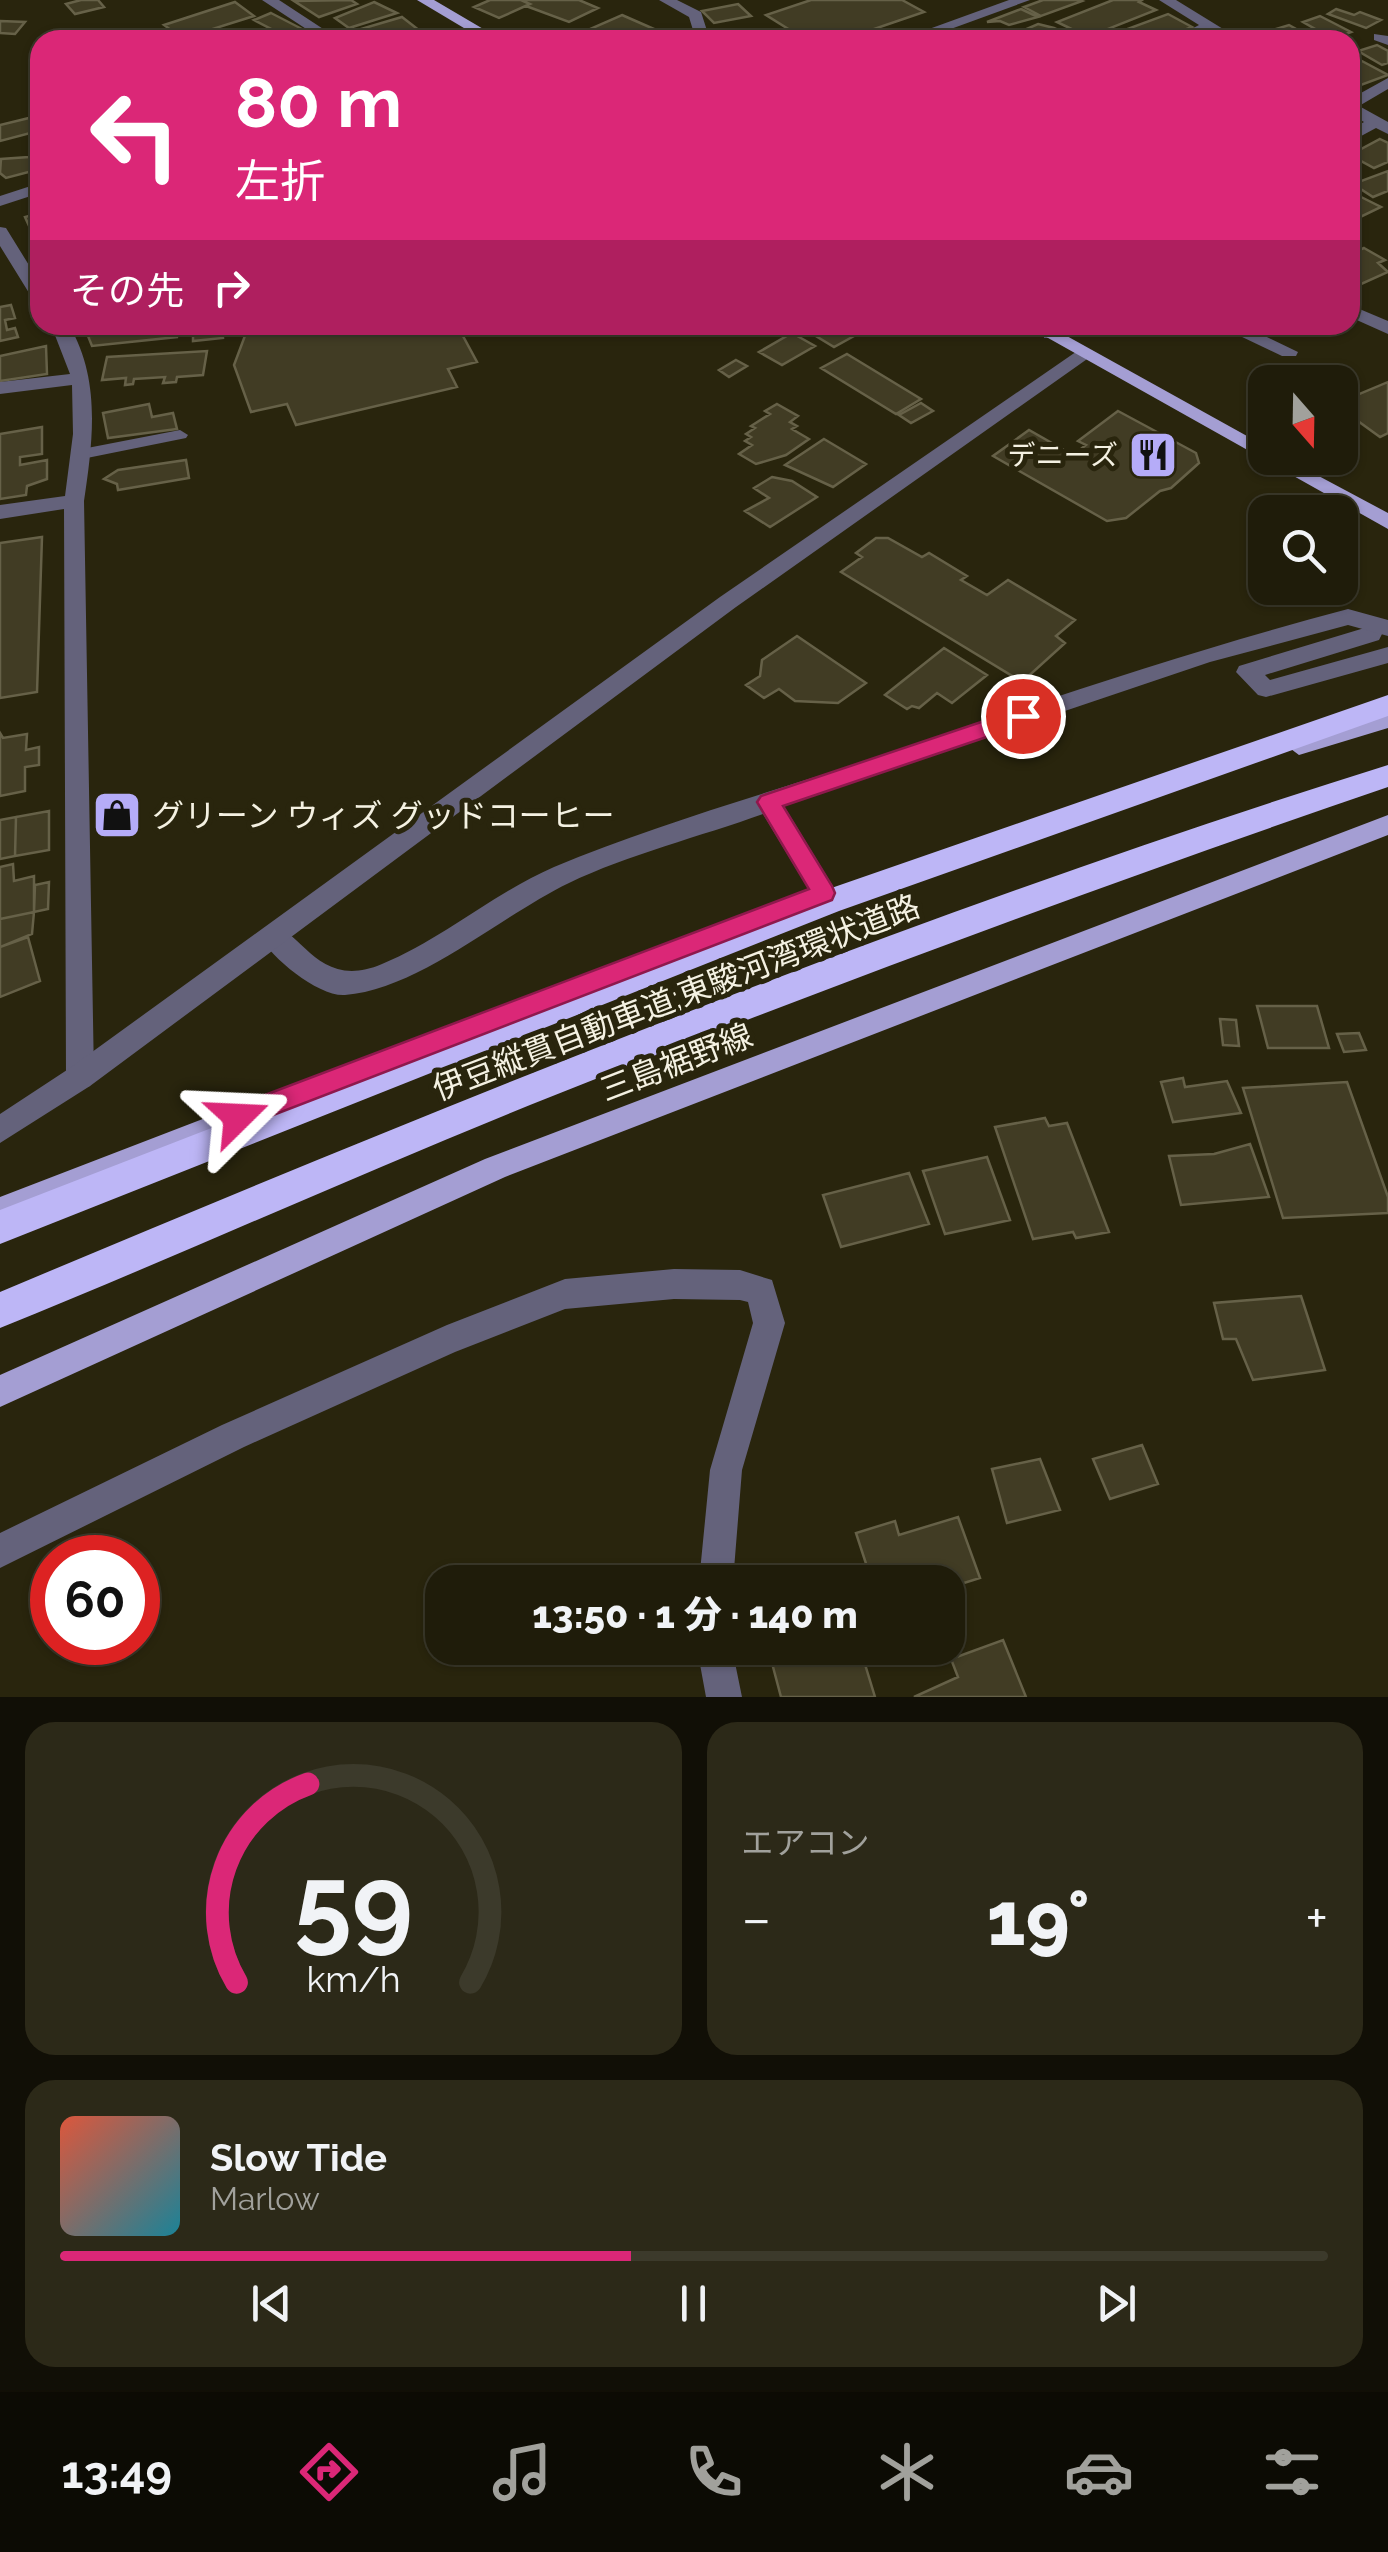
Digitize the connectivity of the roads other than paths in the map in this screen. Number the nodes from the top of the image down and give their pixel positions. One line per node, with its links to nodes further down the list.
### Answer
1 (270, 0): 7 (street)
2 (666, 0): 9 (street)
3 (1023, 0): 10 (street)
4 (1166, 0): 6 (street)
5 (435, 2): 8 (main road)
6 (1210, 26): 11 (street); 12 (street)
7 (317, 30)
8 (479, 30)
9 (700, 30)
10 (938, 30)
11 (1201, 30)
12 (1217, 30)
13 (1388, 84): 14 (street)
14 (1360, 100)
15 (1360, 112): 16 (street)
16 (1382, 126)
17 (30, 191): 18 (street)
18 (0, 201)
19 (0, 232): 20 (street)
20 (30, 288)
21 (1360, 315): 22 (street)
22 (1388, 328)
23 (67, 335): 28 (street)
24 (1060, 335): 27 (main road)
25 (1249, 335): 26 (street)
26 (1289, 352)
27 (1083, 353): 31 (main road); 45 (street)
28 (80, 378): 29 (street); 32 (street)
29 (0, 388)
30 (180, 435): 32 (lane)
31 (1248, 445)
32 (82, 454): 34 (street)
33 (1303, 475): 36 (main road)
34 (74, 500): 35 (street); 46 (street)
35 (0, 512)
36 (1388, 522)
37 (1380, 631): 38 (street); 42 (street)
38 (1388, 655)
39 (1388, 704): 49 (highway, 伊豆縦貫自動車道;東駿河湾環状道路)
40 (1388, 719): 44 (main road)
41 (1388, 776): 50 (highway, 伊豆縦貫自動車道;東駿河湾環状道路)
42 (768, 802): 44 (street); 45 (street)
43 (1388, 825): 51 (main road, 三島裾野線)
44 (824, 893): 48 (main road)
45 (274, 936): 46 (street)
46 (80, 1077): 47 (street)
47 (0, 1130)
48 (0, 1210)
49 (0, 1227)
50 (0, 1310)
51 (0, 1391)
52 (0, 1551): 53 (street)
53 (718, 1565)
54 (718, 1665): 55 (street)
55 (724, 1697)

